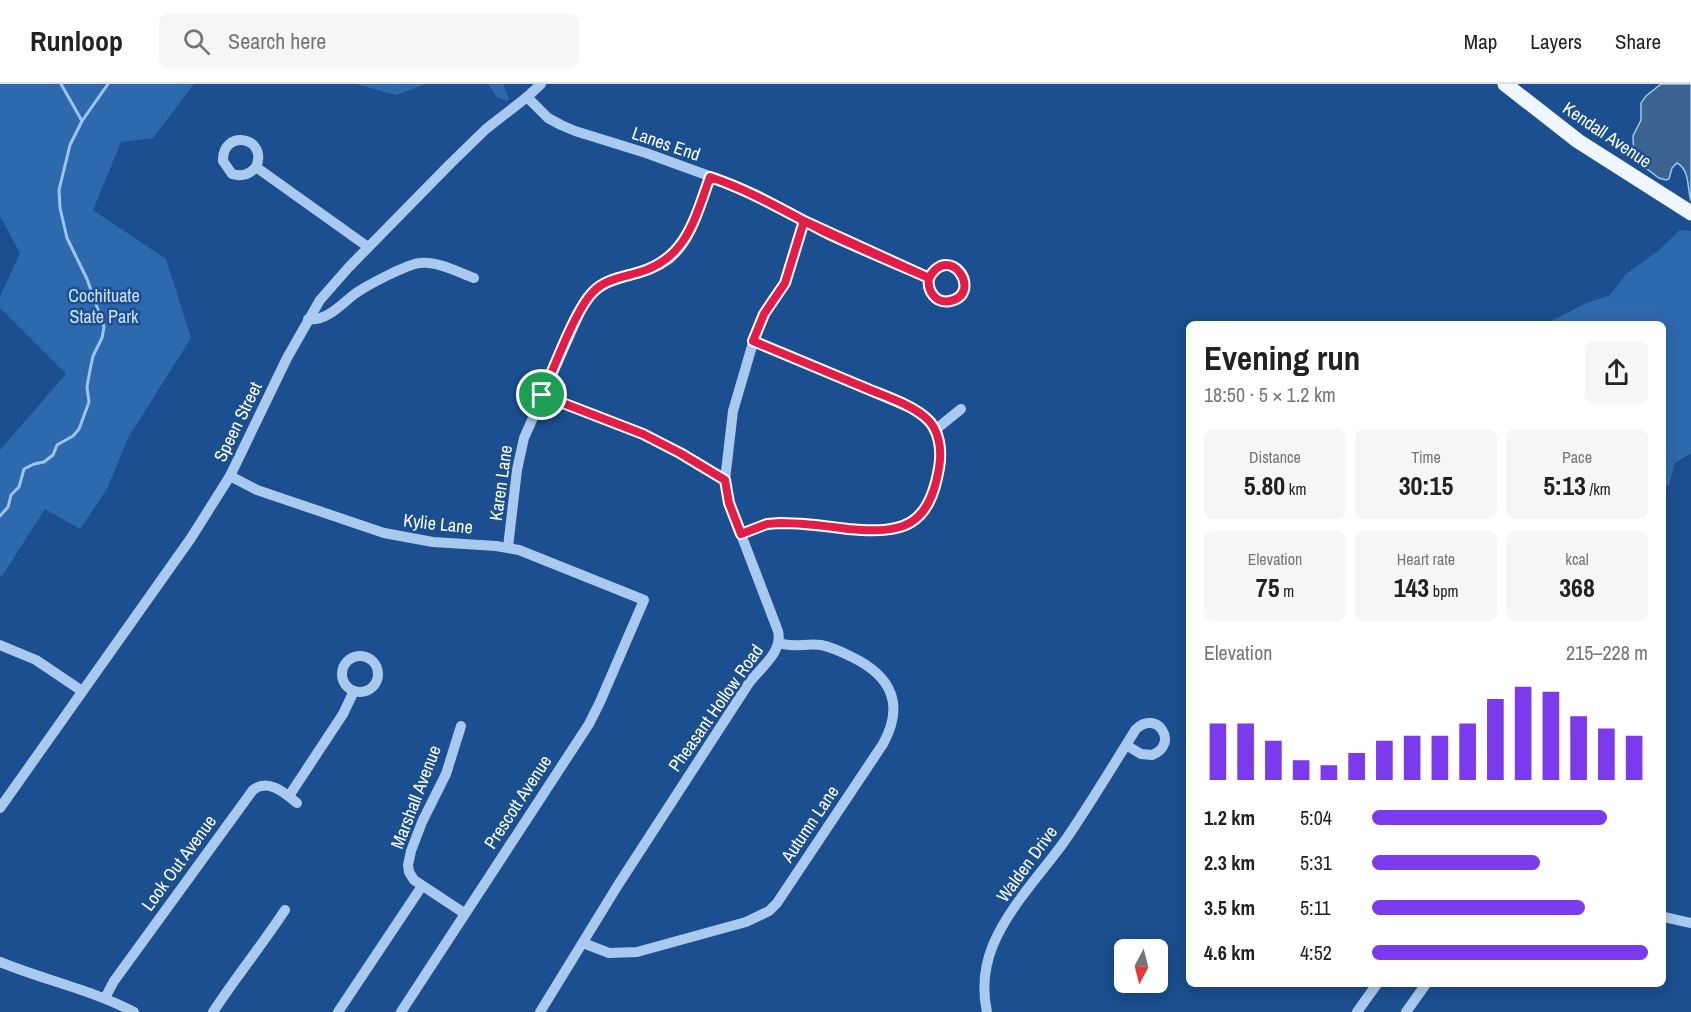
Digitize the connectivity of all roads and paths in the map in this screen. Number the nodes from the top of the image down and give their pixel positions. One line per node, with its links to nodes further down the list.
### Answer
1 (541, 84): 3 (street, Speen Street)
2 (1505, 84): 6 (main road, Kendall Avenue)
3 (527, 98): 5 (street, Lanes End); 8 (street, Speen Street)
4 (256, 167): 8 (street)
5 (710, 177): 7 (street, Lanes End); 13 (street, Karen Lane)
6 (1691, 213)
7 (804, 221): 10 (street, Lanes End); 12 (street, Pheasant Hollow Road)
8 (368, 247): 11 (street, Speen Street)
9 (474, 278): 11 (street)
10 (929, 278)
11 (308, 319): 16 (street, Speen Street)
12 (753, 341): 15 (street); 17 (street, Pheasant Hollow Road)
13 (542, 395): 17 (street); 19 (street, Karen Lane)
14 (961, 408): 15 (street)
15 (935, 430): 18 (street)
16 (230, 476): 19 (street, Kylie Lane); 23 (street, Speen Street)
17 (725, 480): 18 (street, Pheasant Hollow Road)
18 (741, 534): 21 (street, Pheasant Hollow Road)
19 (508, 547): 20 (street, Kylie Lane)
20 (644, 600): 30 (street, Prescott Avenue)
21 (779, 644): 33 (street, Pheasant Hollow Road); 33 (street, Autumn Lane)
22 (0, 645): 23 (street)
23 (82, 691): 27 (street, Speen Street)
24 (354, 691): 37 (street, Look Out Avenue)
25 (461, 726): 28 (street, Marshall Avenue)
26 (1126, 745): 43 (street, Walden Drive)
27 (0, 808)
28 (418, 883): 30 (street); 40 (street)
29 (285, 910): 39 (street)
30 (464, 913): 41 (street, Prescott Avenue)
31 (1666, 917): 32 (street)
32 (1691, 922)
33 (583, 944): 42 (street, Pheasant Hollow Road)
34 (0, 962): 37 (street)
35 (1375, 987): 44 (street)
36 (1424, 987): 45 (street)
37 (105, 998): 38 (street)
38 (134, 1012)
39 (213, 1012)
40 (338, 1012)
41 (401, 1012)
42 (540, 1012)
43 (987, 1012)
44 (1357, 1012)
45 (1406, 1012)

